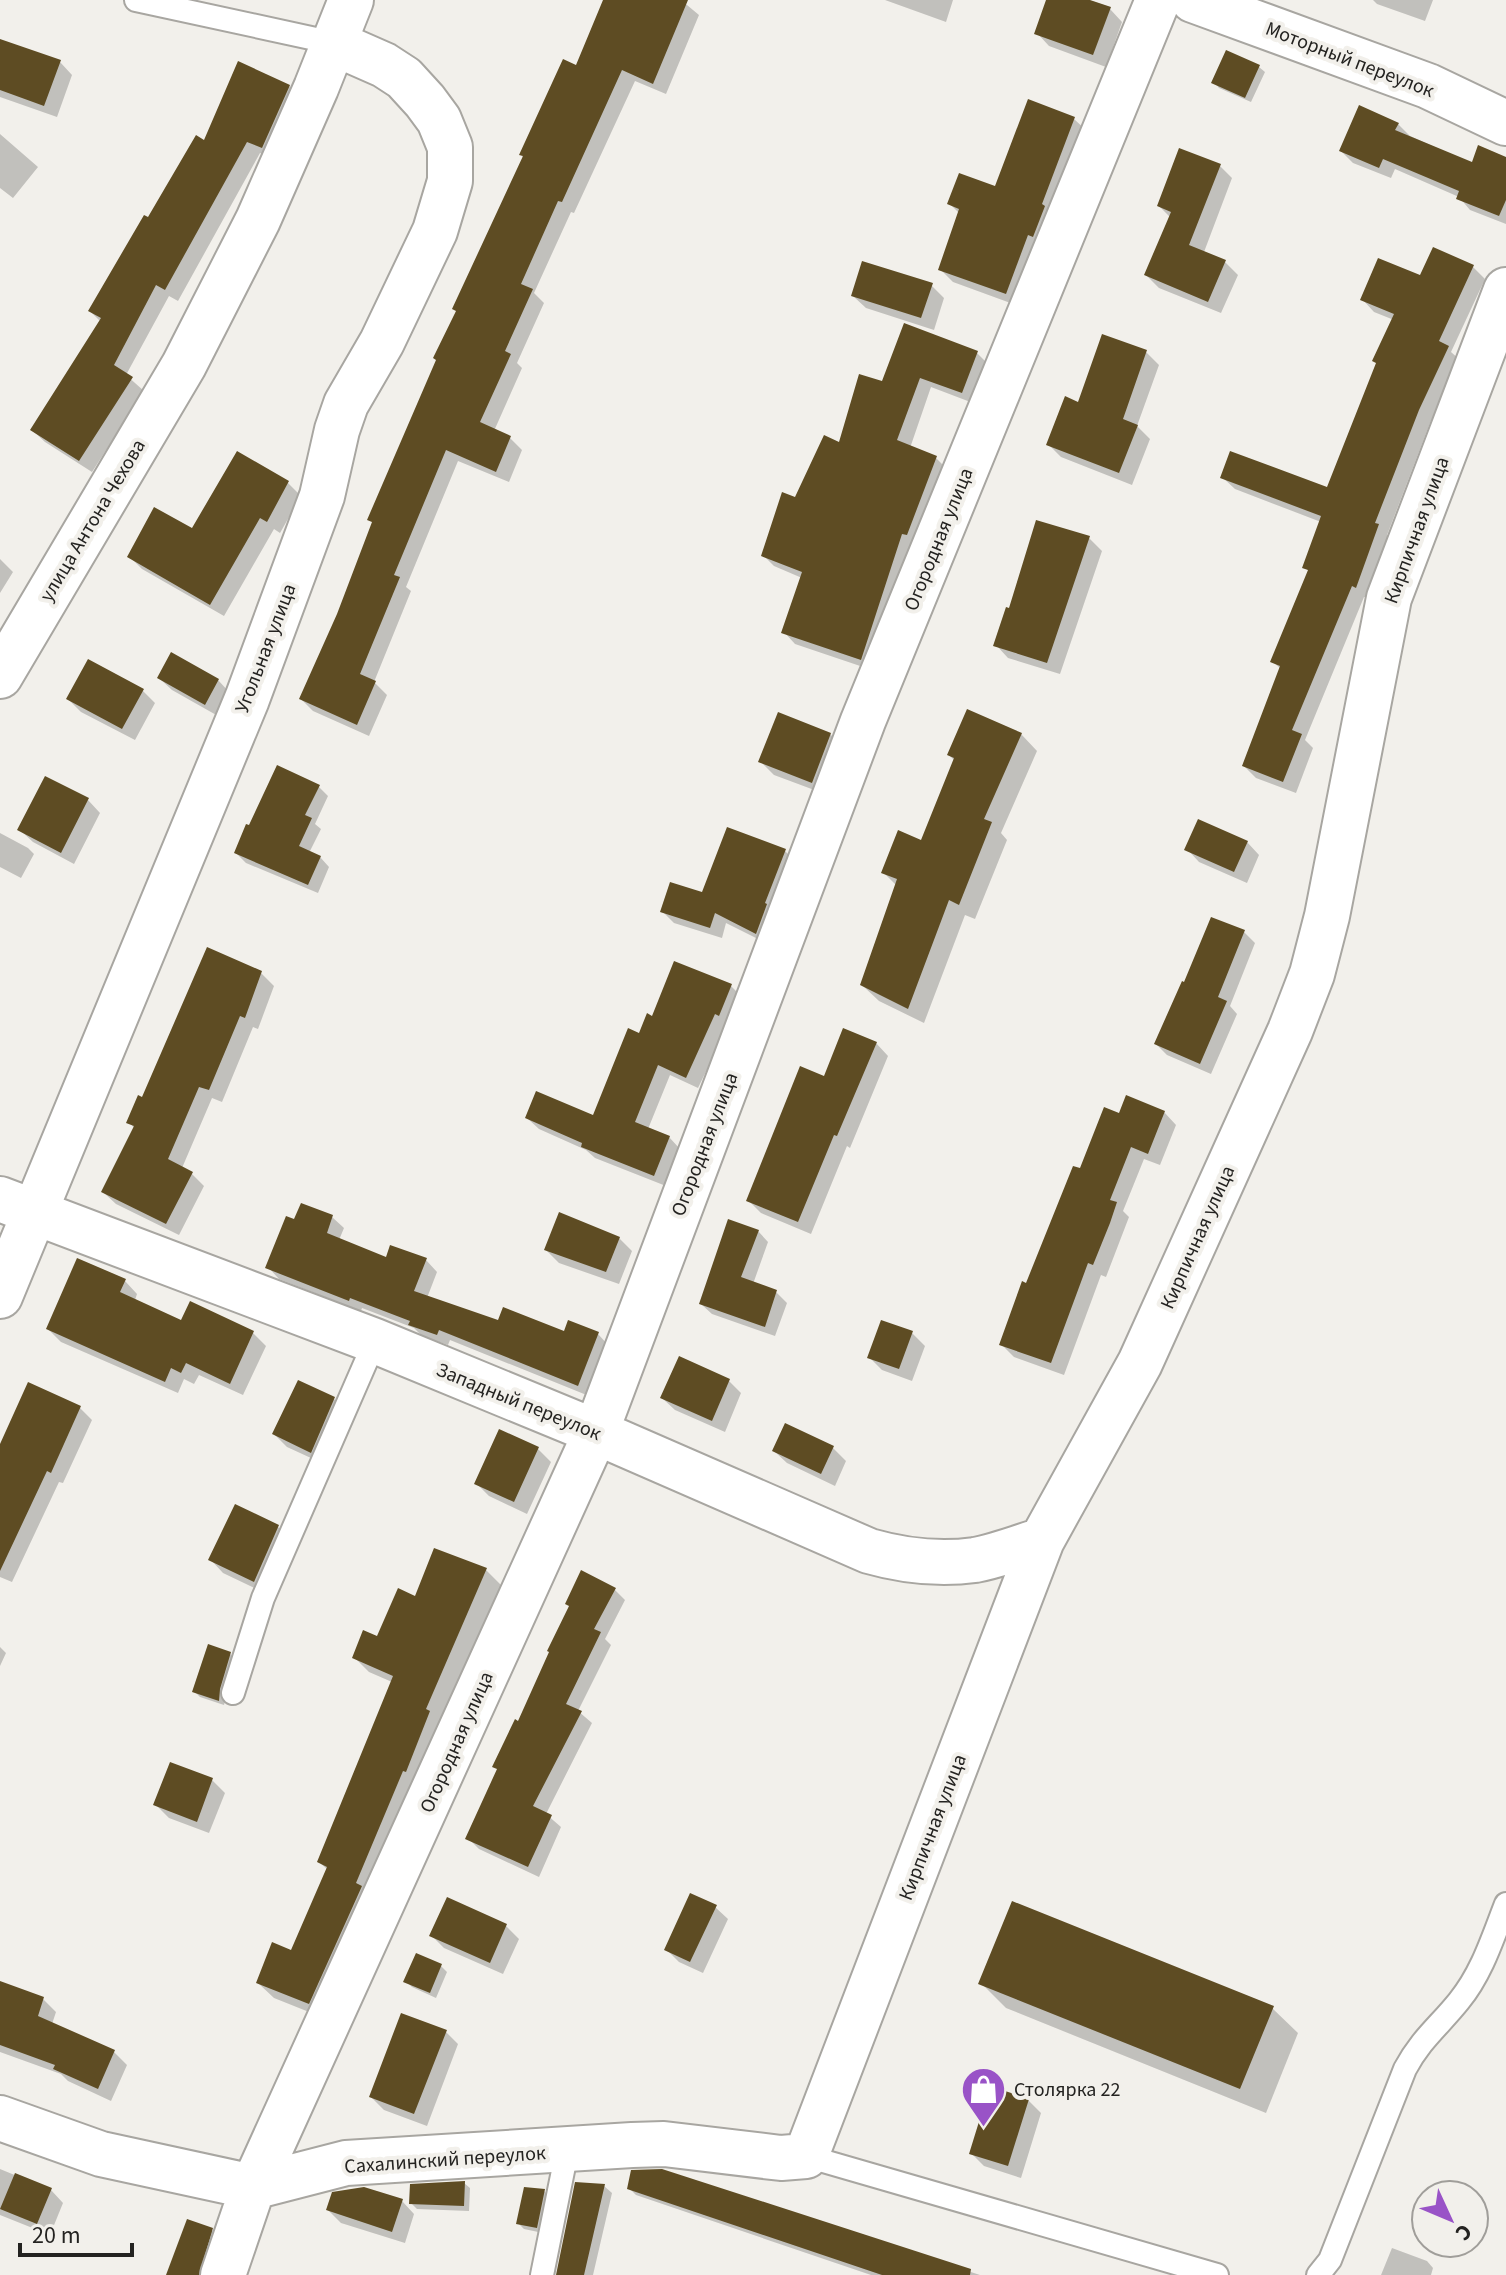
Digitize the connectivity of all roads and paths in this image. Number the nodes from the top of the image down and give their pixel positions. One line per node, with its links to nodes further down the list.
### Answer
1 (136, 0): 5 (lane)
2 (351, 0): 5 (street)
3 (1158, 0): 12 (street, Огородная улица)
4 (1193, 0): 6 (street, Моторный переулок)
5 (334, 43): 8 (street, улица Антона Чехова); 9 (street, Угольная улица)
6 (1506, 123)
7 (1506, 290): 13 (street, Кирпичная улица)
8 (0, 676)
9 (17, 1206): 10 (street, Угольная улица); 11 (street, Западный переулок)
10 (0, 1296)
11 (375, 1341): 12 (street, Западный переулок); 14 (lane)
12 (596, 1432): 13 (street, Западный переулок); 19 (street, Огородная улица)
13 (1042, 1540): 18 (street, Кирпичная улица)
14 (233, 1693)
15 (1506, 1904): 23 (lane)
16 (0, 2118): 19 (street, Сахалинский переулок)
17 (567, 2151): 18 (street, Сахалинский переулок); 19 (street, Сахалинский переулок); 21 (lane)
18 (806, 2156): 22 (lane)
19 (253, 2187): 20 (street, Огородная улица)
20 (223, 2275)
21 (542, 2275)
22 (1217, 2275)
23 (1318, 2275)

